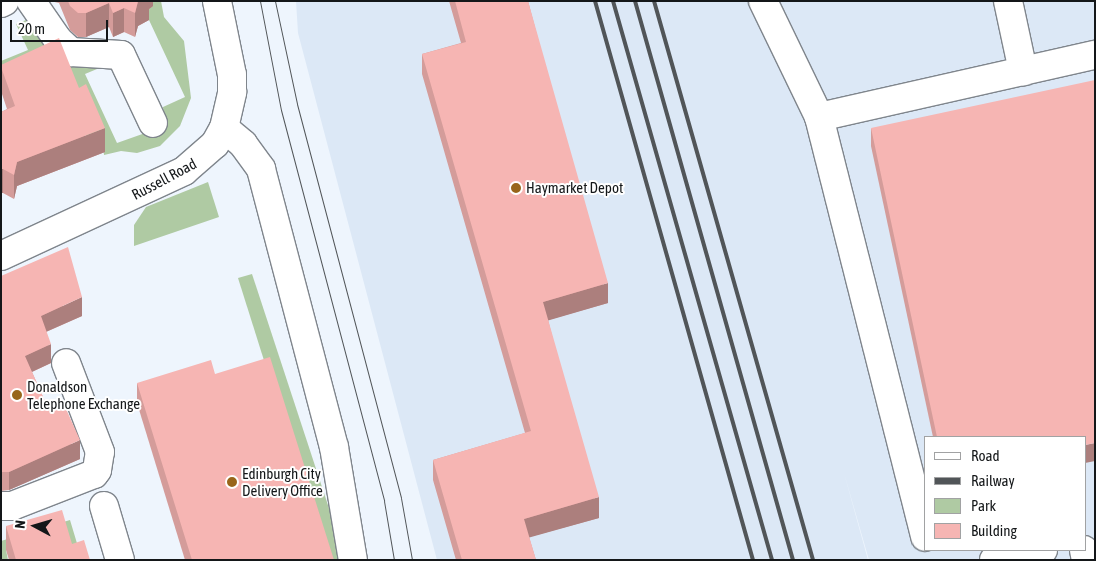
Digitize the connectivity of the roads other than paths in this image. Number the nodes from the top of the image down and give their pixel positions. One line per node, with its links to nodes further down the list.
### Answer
1 (30, 1): 8 (street)
2 (217, 1): 9 (street, Russell Road)
3 (763, 1): 7 (street)
4 (1008, 1): 6 (street)
5 (1095, 55): 6 (street)
6 (1023, 71): 7 (street)
7 (819, 117): 14 (street)
8 (153, 123)
9 (224, 128): 10 (street, Russell Road); 17 (street)
10 (1, 256)
11 (66, 363): 12 (street)
12 (1, 506)
13 (104, 506): 16 (street)
14 (924, 533)
15 (1038, 551): 18 (street)
16 (120, 560)
17 (353, 560)
18 (994, 560)

